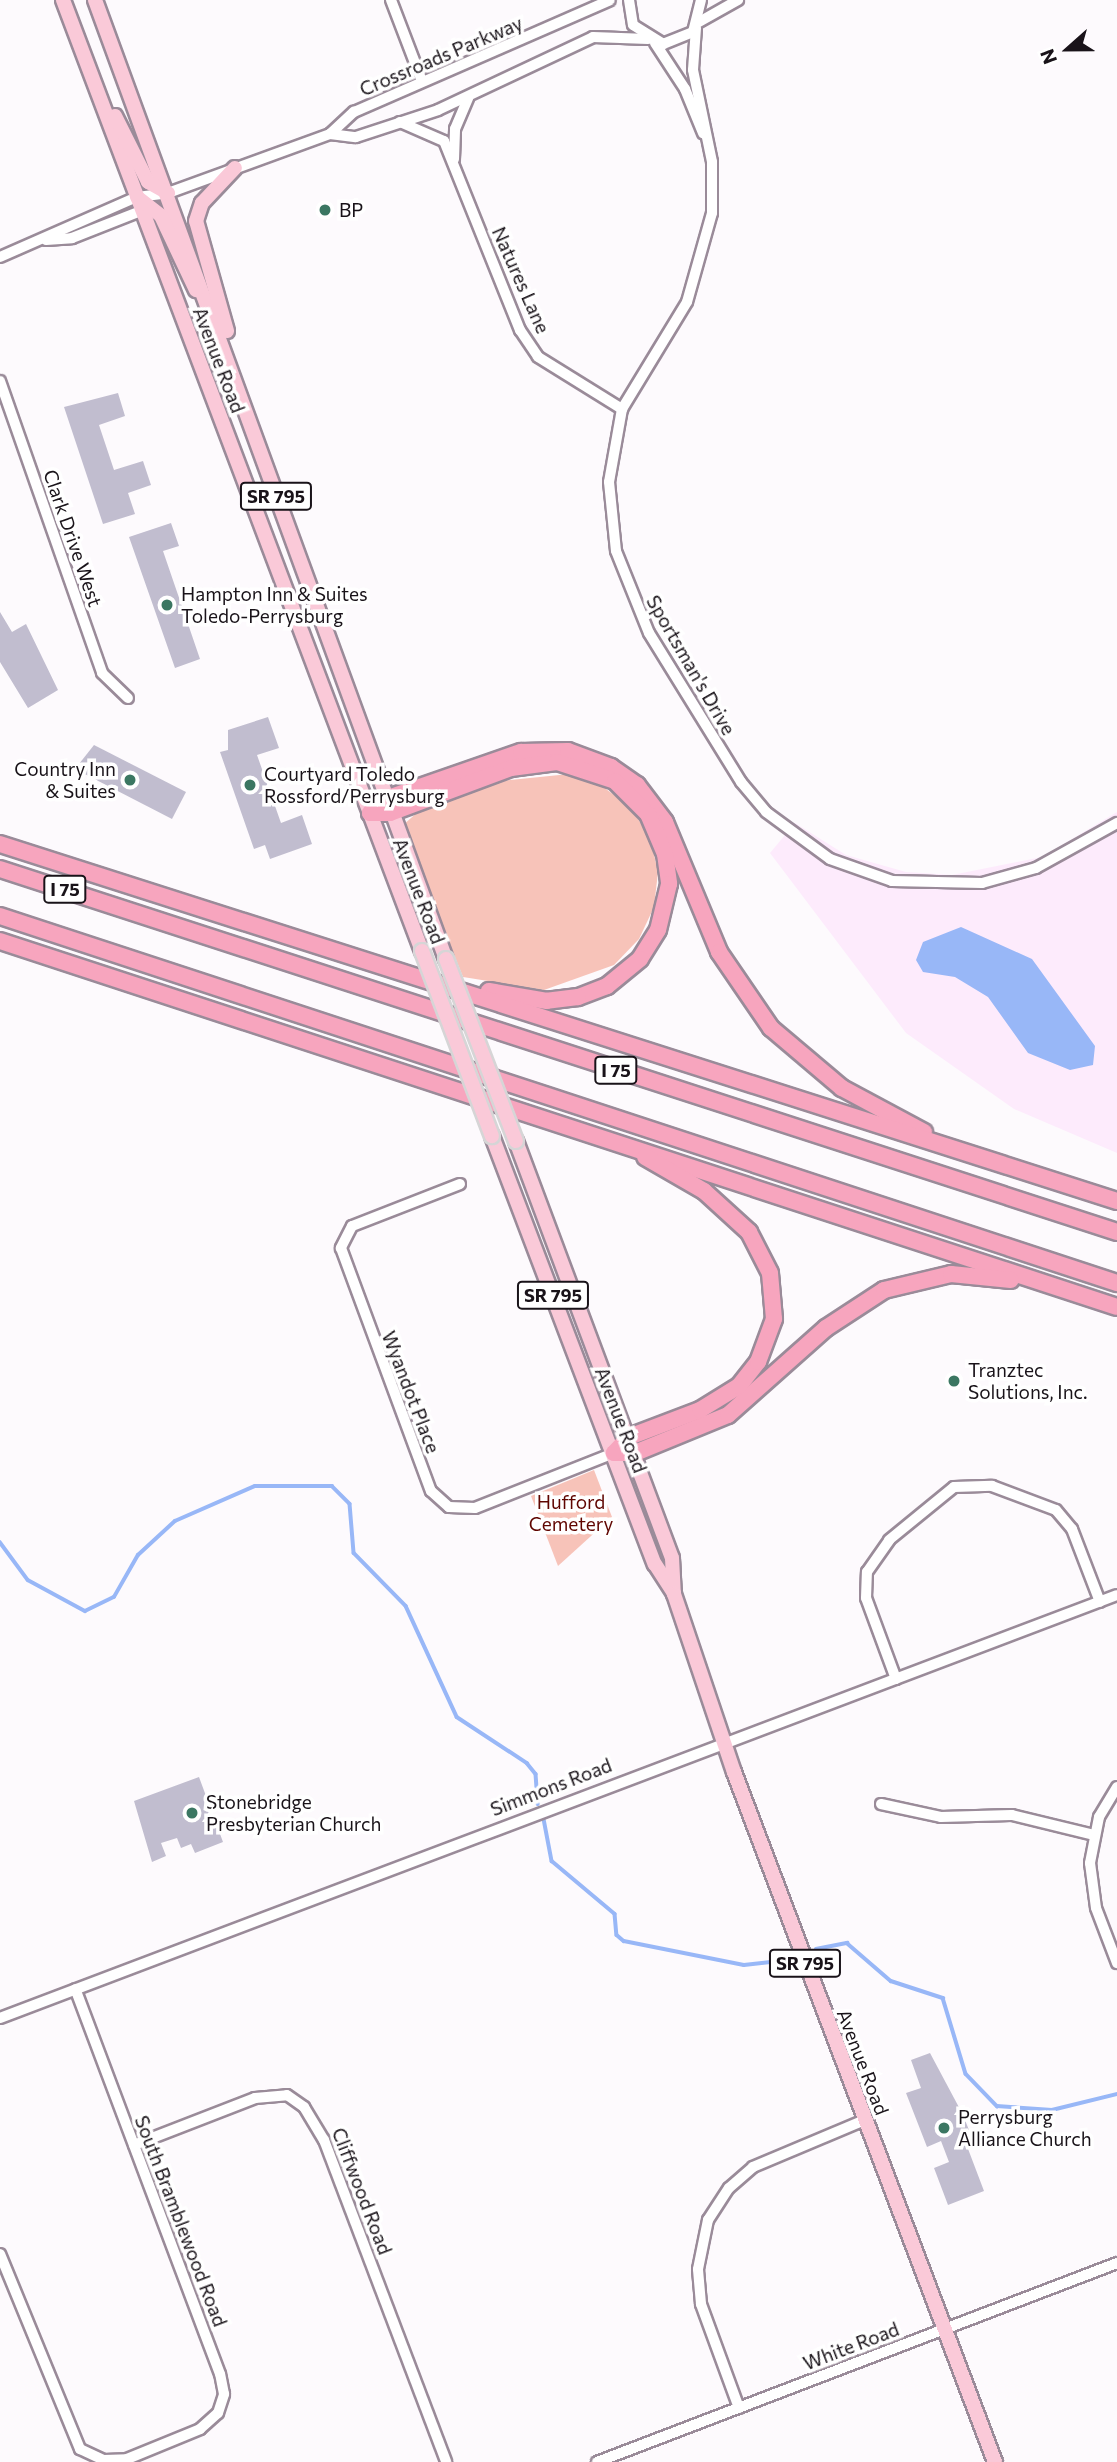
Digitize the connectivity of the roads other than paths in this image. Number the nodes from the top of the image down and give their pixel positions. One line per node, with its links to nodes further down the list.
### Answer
1 (63, 0): 10 (main road, Avenue Road / SR 795)
2 (95, 0): 18 (main road, Avenue Road / SR 795)
3 (391, 0): 11 (street)
4 (610, 0): 11 (street, Crossroads Parkway)
5 (629, 0): 9 (street, Sportsman's Drive)
6 (701, 0): 8 (street, Sportsman's Drive)
7 (738, 0): 8 (street)
8 (697, 25): 9 (street, Crossroads Parkway); 16 (street, Sportsman's Drive)
9 (652, 41): 12 (street, Crossroads Parkway); 16 (street, Sportsman's Drive)
10 (83, 53): 18 (main road); 19 (main road, Avenue Road / SR 795)
11 (422, 80): 14 (street, Crossroads Parkway)
12 (468, 98): 13 (street, Crossroads Parkway); 15 (street, Natures Lane)
13 (400, 122): 14 (street, Crossroads Parkway); 15 (street, Natures Lane)
14 (330, 134): 17 (street, Crossroads Parkway)
15 (454, 162): 25 (street, Natures Lane)
16 (712, 163): 25 (street, Sportsman's Drive)
17 (235, 168): 18 (street, Crossroads Parkway); 23 (main road)
18 (168, 193): 19 (street); 20 (street); 23 (main road, Avenue Road / SR 795)
19 (136, 197): 20 (main road, Avenue Road / SR 795); 21 (street)
20 (147, 209): 21 (street); 23 (main road); 28 (main road, Avenue Road / SR 795)
21 (46, 240): 22 (street)
22 (0, 257)
23 (235, 374): 27 (main road, Avenue Road / SR 795)
24 (0, 382): 26 (street, Clark Drive West)
25 (622, 409): 29 (street, Sportsman's Drive)
26 (128, 698)
27 (388, 806): 28 (highway); 34 (highway); 36 (highway); 42 (main road, Avenue Road / SR 795, bridge)
28 (370, 813): 44 (main road, Avenue Road / SR 795, bridge)
29 (1117, 822)
30 (0, 844): 34 (highway)
31 (0, 869): 39 (highway, I 75)
32 (0, 916): 40 (highway, I 75)
33 (0, 941): 35 (highway)
34 (386, 967): 36 (highway)
35 (605, 1137): 41 (highway); 42 (highway)
36 (976, 1158): 38 (highway)
37 (460, 1184): 44 (street, Wyandot Place)
38 (1117, 1201)
39 (1117, 1233)
40 (1117, 1283)
41 (1117, 1307): 43 (highway)
42 (629, 1437): 43 (main road, Avenue Road / SR 795); 44 (highway)
43 (635, 1453): 44 (highway); 45 (main road, Avenue Road / SR 795)
44 (614, 1454): 45 (main road, Avenue Road / SR 795)
45 (674, 1594): 49 (main road, Avenue Road / SR 795)
46 (1117, 1595): 47 (street, Simmons Road)
47 (1100, 1602): 48 (street, Simmons Road); 48 (street)
48 (896, 1679): 49 (street, Simmons Road)
49 (724, 1742): 54 (street, Simmons Road); 56 (main road, Avenue Road / SR 795)
50 (1117, 1787): 52 (street)
51 (881, 1804): 52 (street)
52 (1094, 1835): 53 (street)
53 (1115, 1958)
54 (75, 1989): 55 (street, Simmons Road); 57 (street, South Bramblewood Road)
55 (0, 2018)
56 (865, 2120): 60 (main road, Avenue Road / SR 795); 61 (street)
57 (134, 2145): 58 (street, South Bramblewood Road); 62 (street, Cliffwood Road)
58 (0, 2254)
59 (1117, 2263): 60 (street, White Road)
60 (944, 2329): 61 (street, White Road); 64 (main road, Avenue Road / SR 795)
61 (739, 2408): 63 (street, White Road)
62 (446, 2462)
63 (597, 2462)
64 (995, 2462)

